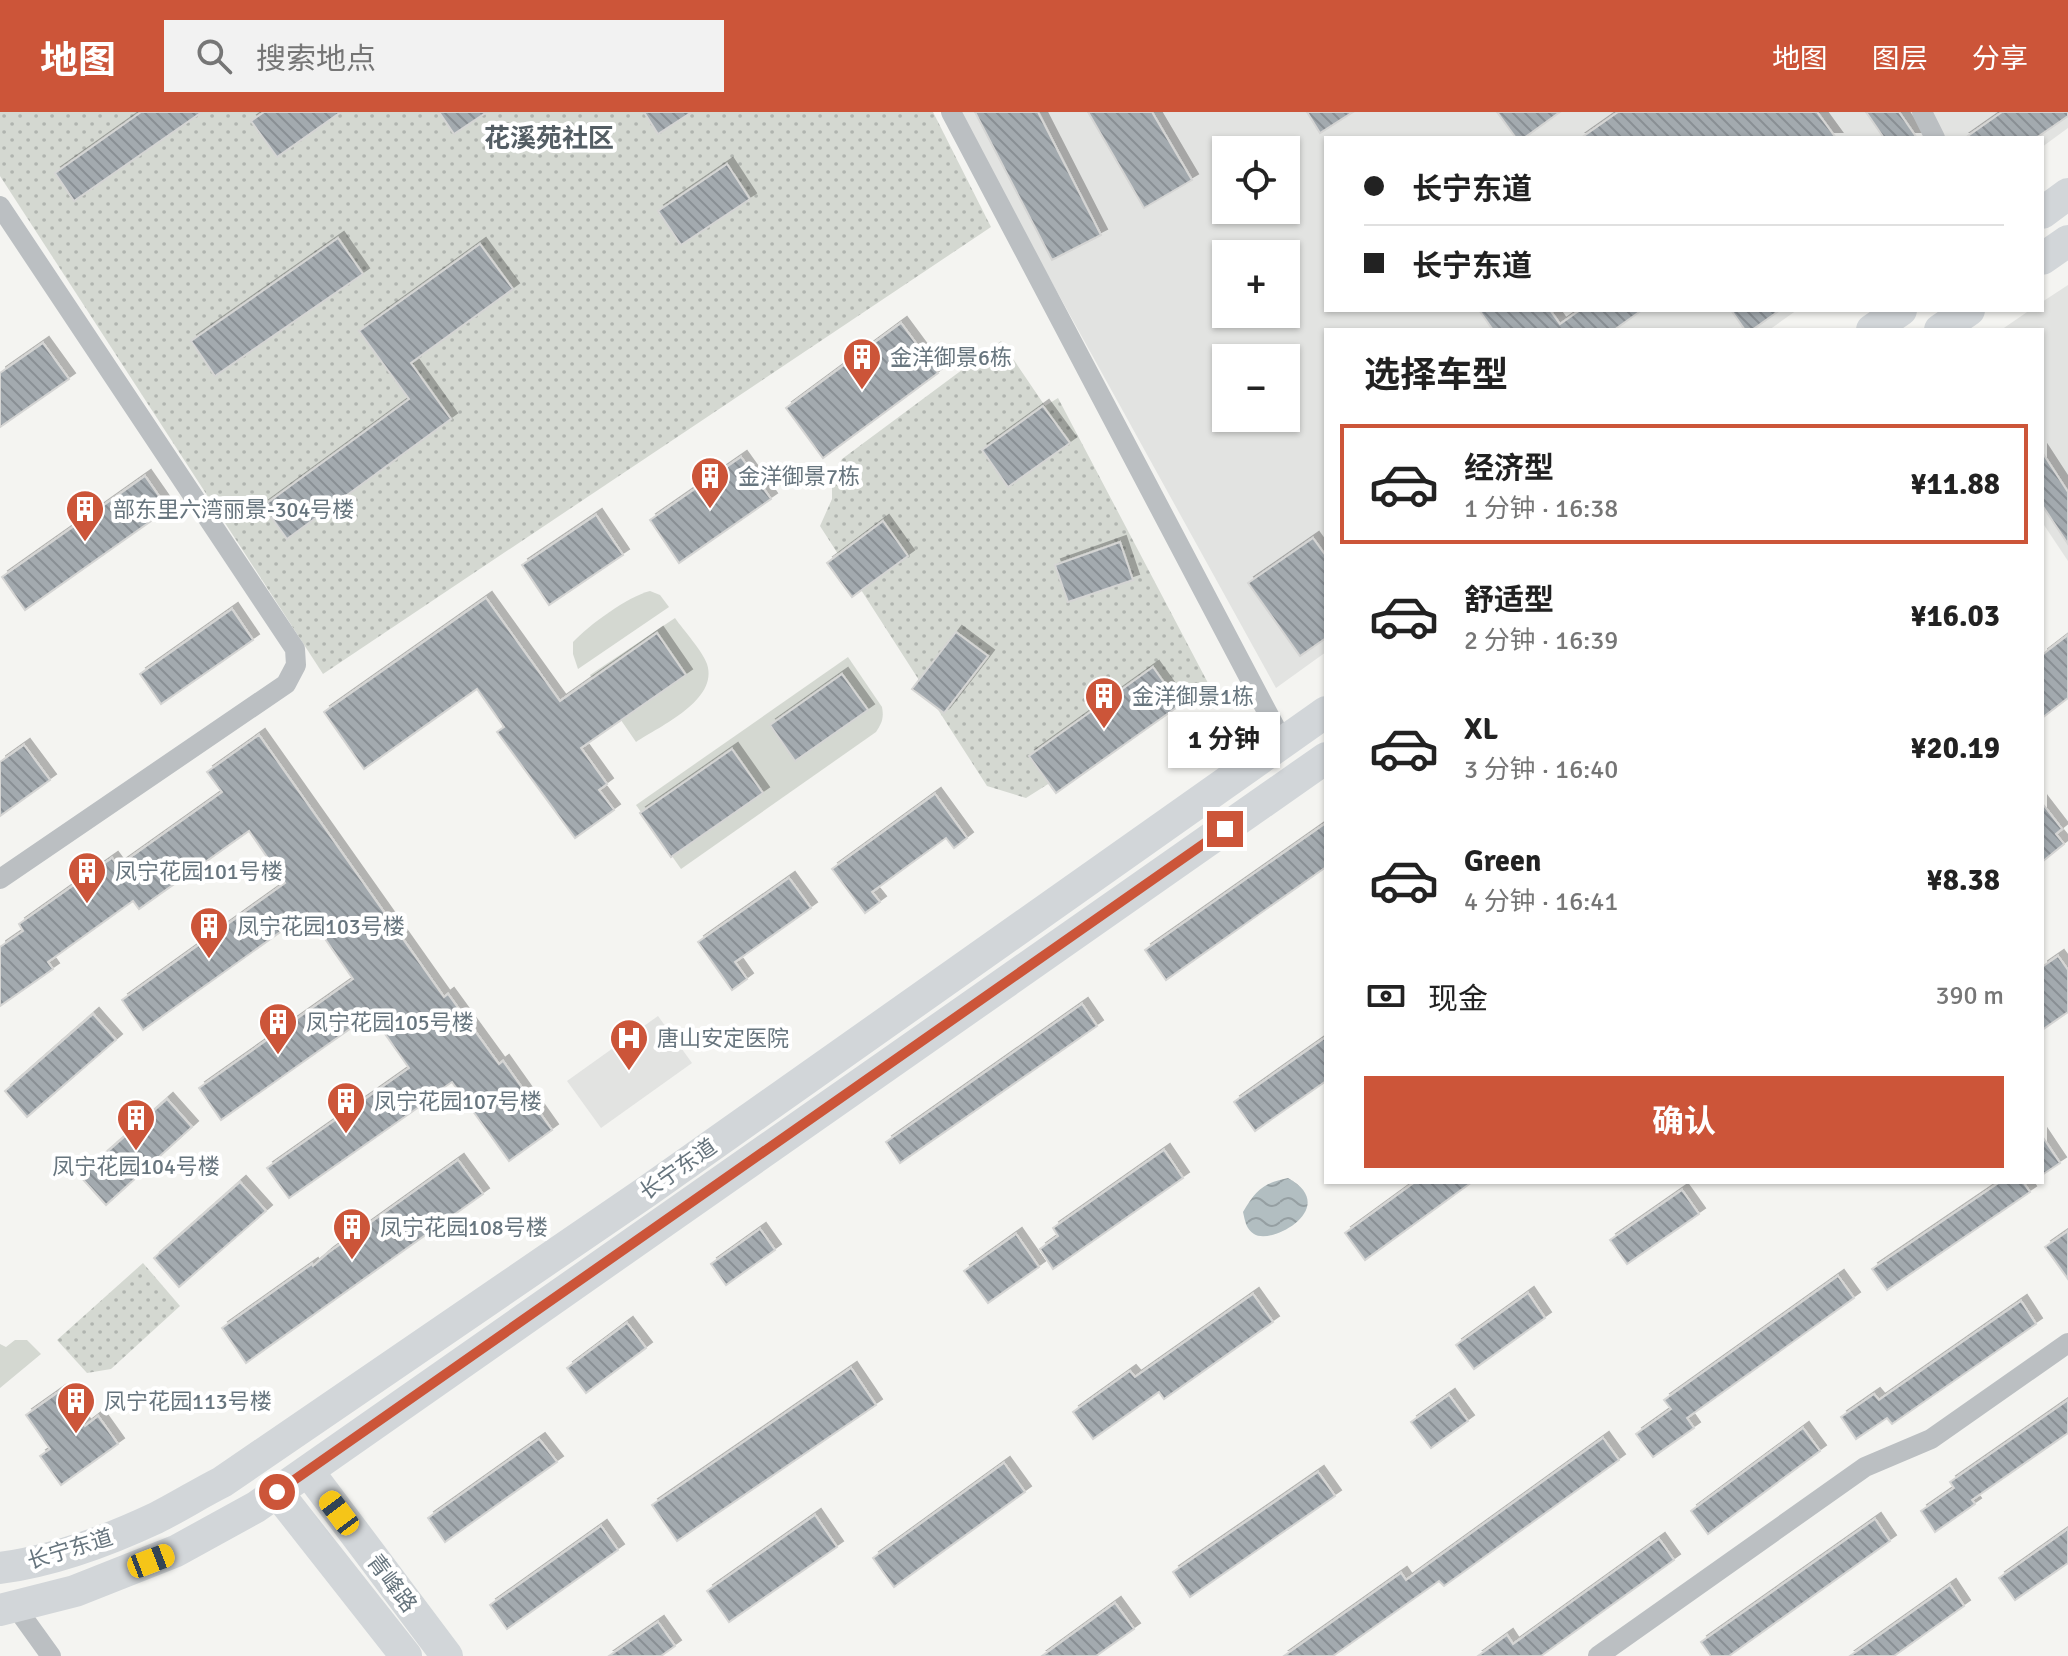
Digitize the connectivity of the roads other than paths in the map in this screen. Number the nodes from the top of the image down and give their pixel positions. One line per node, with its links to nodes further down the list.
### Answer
1 (951, 112): 14 (street)
2 (1922, 112): 3 (street)
3 (1934, 136)
4 (2068, 194): 6 (main road)
5 (0, 206): 16 (street)
6 (2044, 212)
7 (2068, 241): 8 (main road)
8 (2044, 258)
9 (1898, 312): 11 (main road)
10 (1966, 312): 12 (main road)
11 (1875, 328)
12 (1943, 328)
13 (1324, 713): 14 (main road, 长宁东道)
14 (1283, 742): 20 (main road, 长宁东道)
15 (1324, 759): 18 (main road, 长宁东道)
16 (0, 879)
17 (2068, 1343): 25 (street)
18 (308, 1471): 19 (main road, 长宁东道); 24 (main road, 青峰路)
19 (277, 1492): 21 (main road, 长宁东道); 23 (main road, 青峰路)
20 (0, 1568)
21 (7, 1608): 22 (street)
22 (51, 1656)
23 (406, 1656)
24 (447, 1656)
25 (1598, 1656)

